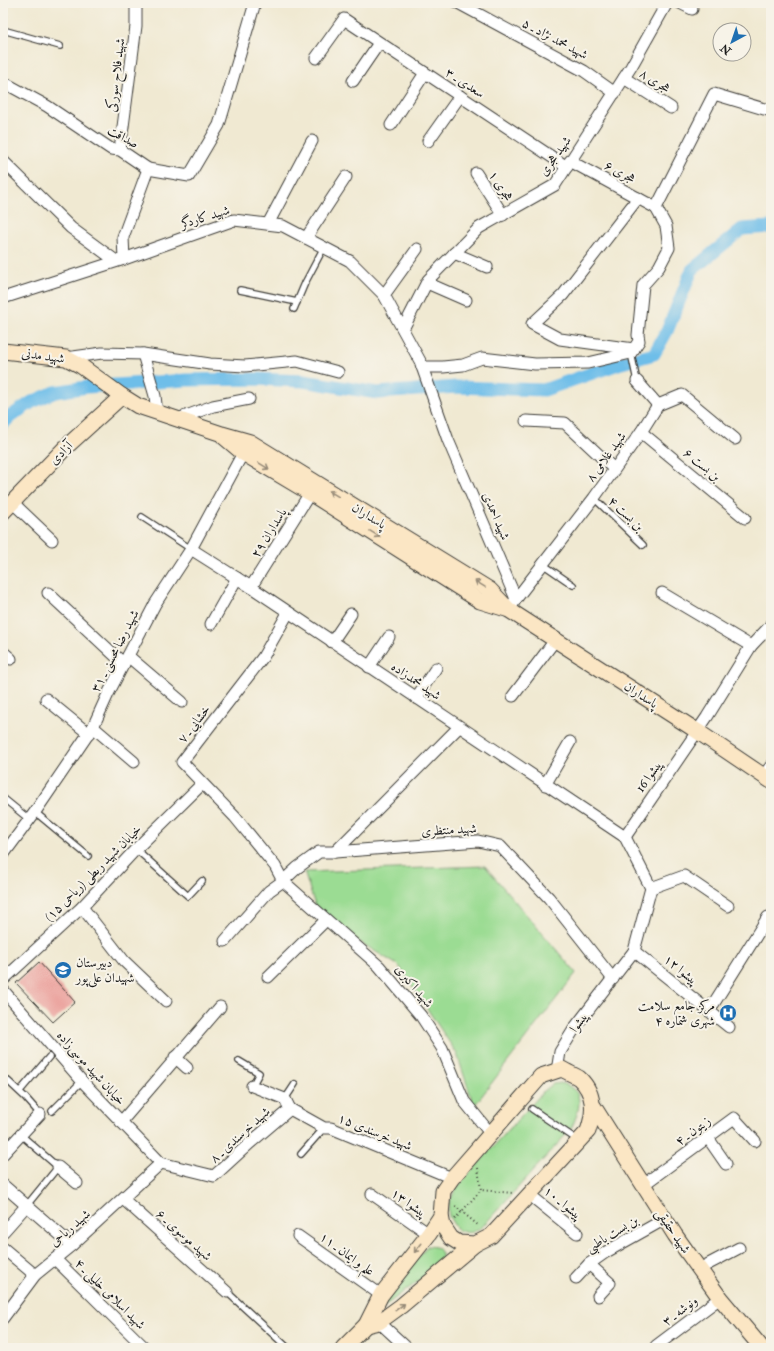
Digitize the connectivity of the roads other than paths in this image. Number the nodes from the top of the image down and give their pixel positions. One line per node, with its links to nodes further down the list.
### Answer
1 (136, 3): 22 (street, شهید فلاح سورکی)
2 (255, 3): 25 (street)
3 (458, 3): 15 (street, شهید محمد نژاد ـ ۵)
4 (666, 3): 12 (street, شهید هجری)
5 (680, 3): 6 (street)
6 (692, 9)
7 (3, 30): 9 (lane)
8 (379, 43): 10 (street, سعدی ـ ۳); 11 (street, سعدی ـ ۳); 13 (street)
9 (60, 46)
10 (316, 58)
11 (425, 73): 16 (street, سعدی ـ ۳); 19 (street)
12 (624, 78): 15 (street, شهید هجری); 17 (street, هجری ۸)
13 (353, 81)
14 (3, 82): 22 (street, صداقت)
15 (615, 93): 24 (street, شهید هجری)
16 (460, 96): 21 (street); 24 (street, سعدی ـ ۳)
17 (671, 108)
18 (771, 111): 29 (street)
19 (391, 125)
20 (312, 141): 31 (street)
21 (428, 141)
22 (120, 150): 25 (street, صداقت)
23 (3, 161): 36 (street)
24 (569, 164): 28 (street, هجری ۶); 30 (street, شهید هجری)
25 (148, 169): 36 (street)
26 (476, 173): 30 (street, هجری ۱)
27 (346, 177): 32 (street)
28 (638, 198): 29 (street, هجری ۶); 47 (street)
29 (656, 208): 47 (street)
30 (503, 215): 35 (street, شهید هجری)
31 (268, 224): 32 (street, شهید کاردگر); 36 (street, شهید کاردگر)
32 (306, 238): 33 (street, شهید کاردگر)
33 (324, 247): 40 (street, شهید کاردگر); 43 (lane)
34 (417, 249): 40 (street)
35 (454, 253): 37 (street); 38 (street, شهید هجری)
36 (120, 260): 41 (street, شهید کاردگر)
37 (487, 267)
38 (427, 283): 42 (street); 45 (street, شهید هجری)
39 (240, 290): 43 (lane)
40 (384, 296): 45 (street, شهید کاردگر)
41 (3, 298)
42 (466, 300)
43 (297, 302): 44 (lane)
44 (294, 309)
45 (403, 329): 50 (street, شهید کاردگر)
46 (3, 351): 49 (street, شهید مدنی)
47 (633, 351): 50 (street); 52 (lane)
48 (143, 354): 49 (street); 51 (street); 56 (street)
49 (66, 358): 53 (street, شهید مدنی)
50 (423, 371): 78 (street, شهید احمدی)
51 (338, 372)
52 (636, 381): 55 (street)
53 (118, 394): 56 (street, پاسداران); 66 (street, آزادی)
54 (249, 400): 57 (street)
55 (658, 405): 59 (street, ۸ شهید غلامی); 61 (street)
56 (157, 413): 57 (street, پاسداران)
57 (178, 419): 60 (street, پاسداران)
58 (526, 421): 63 (street)
59 (641, 432): 63 (street, ۸ شهید غلامی); 68 (street, بن بست ۶)
60 (222, 434): 62 (street, پاسداران); 78 (street, پاسداران, one-way to 60)
61 (735, 439)
62 (243, 453): 64 (street, پاسداران, one-way to 64); 71 (street, شهید رضا محسنی ـ ۳۱)
63 (614, 470): 65 (street, ۸ شهید غلامی)
64 (310, 493): 75 (street, پاسداران ۲۹); 78 (street, پاسداران, one-way to 78)
65 (594, 498): 70 (lane, بن بست ۴); 72 (street, ۸ شهید غلامی)
66 (7, 507): 69 (street)
67 (142, 517): 71 (lane)
68 (745, 518)
69 (52, 540)
70 (643, 545)
71 (191, 549): 73 (street, شهید محمدزاده); 87 (street, شهید رضا محسنی ـ ۳۱)
72 (544, 565): 74 (lane); 78 (street, ۸ شهید غلامی)
73 (237, 578): 75 (street, شهید محمدزاده); 81 (street)
74 (573, 585)
75 (251, 587): 79 (street, شهید محمدزاده)
76 (48, 593): 87 (street)
77 (662, 593): 86 (street)
78 (513, 604): 84 (street, پاسداران)
79 (288, 613): 85 (street, شهید محمدزاده); 100 (street, خشایی ـ ۷)
80 (351, 614): 85 (street)
81 (211, 624)
82 (771, 625): 86 (street, پیشوا 16)
83 (389, 637): 88 (street)
84 (556, 639): 90 (street); 96 (street, پاسداران)
85 (332, 642): 88 (street, شهید محمدزاده)
86 (751, 646): 96 (street, پیشوا 16)
87 (126, 660): 93 (street); 95 (street, شهید رضا محسنی ـ ۳۱)
88 (369, 667): 91 (street, شهید محمدزاده)
89 (436, 668): 91 (street)
90 (513, 696)
91 (416, 698): 94 (street, شهید محمدزاده)
92 (46, 699): 95 (street)
93 (182, 702)
94 (459, 727): 101 (street, شهید محمدزاده); 106 (street)
95 (91, 731): 98 (street); 103 (street, شهید رضا محسنی ـ ۳۱)
96 (697, 731): 99 (street, پاسداران); 104 (street, پیشوا 16)
97 (570, 742): 101 (street)
98 (134, 762)
99 (768, 774)
100 (202, 784): 105 (street, خیابان شهید ربطی (ریاحی ۱۵)); 110 (street, خشایی ـ ۷)
101 (545, 784): 104 (street, شهید محمدزاده)
102 (3, 798): 103 (lane)
103 (32, 816): 107 (street, شهید رضا محسنی ـ ۳۱); 108 (lane)
104 (625, 837): 111 (street)
105 (136, 849): 109 (lane); 113 (street, خیابان شهید ربطی (ریاحی ۱۵))
106 (335, 852): 110 (street, شهید منتظری); 119 (street, شهید منتظری)
107 (3, 856)
108 (88, 856)
109 (202, 881)
110 (283, 881): 114 (street, شهید اکبری); 116 (street, شهید منتظری)
111 (651, 888): 112 (street); 117 (street)
112 (728, 906)
113 (82, 907): 120 (street, خیابان شهید ربطی (ریاحی ۱۵)); 121 (street)
114 (326, 920): 118 (street); 143 (street, شهید اکبری)
115 (771, 920): 123 (street)
116 (225, 941)
117 (634, 951): 119 (street, پیشوا); 123 (street, پیشوا ۱۲)
118 (268, 977)
119 (613, 979): 129 (street, پیشوا)
120 (3, 988): 130 (street, خیابان شهید موسی‌زاده)
121 (166, 1001)
122 (220, 1007): 126 (street)
123 (709, 1011): 124 (street, پیشوا ۱۲)
124 (729, 1027)
125 (49, 1057): 134 (lane)
126 (175, 1057): 128 (street); 141 (street)
127 (239, 1060): 133 (lane)
128 (187, 1068)
129 (557, 1071): 136 (street, شهید حقیقی); 143 (street)
130 (82, 1081): 139 (lane); 141 (street, خیابان شهید موسی‌زاده)
131 (295, 1084): 135 (lane)
132 (3, 1085): 134 (lane)
133 (252, 1086): 135 (street)
134 (20, 1091): 140 (lane)
135 (285, 1099): 137 (street)
136 (594, 1107): 147 (street); 158 (street, شهید حقیقی)
137 (290, 1109): 142 (street, شهید خرسندی ۱۵); 152 (street, شهید خرسندی ـ ۸)
138 (532, 1109): 147 (lane)
139 (52, 1111)
140 (40, 1114): 144 (street)
141 (121, 1122): 152 (street, خیابان شهید موسی‌زاده)
142 (324, 1128): 151 (lane); 155 (street, شهید خرسندی ۱۵)
143 (490, 1133): 155 (street)
144 (21, 1135): 149 (street); 154 (lane)
145 (3, 1137): 149 (lane)
146 (708, 1138): 148 (street, زیتون ـ ۴); 153 (street); 158 (street, زیتون ـ ۴)
147 (579, 1141): 160 (street)
148 (756, 1141)
149 (11, 1145): 150 (street)
150 (3, 1154)
151 (301, 1154)
152 (161, 1163): 161 (street, شهید ریاحی)
153 (726, 1164)
154 (58, 1167): 156 (street); 162 (lane)
155 (452, 1178): 164 (street)
156 (77, 1183)
157 (3, 1185): 162 (street)
158 (643, 1185): 163 (street, شهید حقیقی)
159 (372, 1194): 167 (street, پیشوا ۱۳)
160 (530, 1195): 166 (street, پیشوا ـ ۱۰); 169 (street)
161 (123, 1199): 170 (street, شهید ریاحی); 178 (street, شهید موسوی ـ ۶)
162 (27, 1205): 165 (street); 170 (street)
163 (665, 1219): 174 (street, بن بست باطبی); 175 (street, شهید حقیقی)
164 (443, 1223): 167 (street); 169 (street)
165 (3, 1232)
166 (577, 1233)
167 (429, 1234): 179 (street, one-way to 179)
168 (298, 1236): 179 (street, علم و ایمان ـ ۱۱)
169 (475, 1244): 183 (street, one-way to 169)
170 (72, 1245): 173 (street, شهید ریاحی)
171 (3, 1248): 176 (street)
172 (740, 1248): 175 (street)
173 (55, 1259): 176 (street, شهید ریاحی); 185 (street, شهید اسلامی خلیلی ـ ۴)
174 (589, 1264): 177 (street, بن بست باطبی); 180 (street)
175 (699, 1269): 181 (street, شهید حقیقی)
176 (35, 1275): 182 (street, شهید ریاحی)
177 (576, 1278)
178 (228, 1292): 186 (lane)
179 (381, 1295): 183 (street)
180 (598, 1296)
181 (720, 1298): 184 (street, ونوشه ـ ۳); 189 (street, شهید حقیقی)
182 (3, 1318)
183 (373, 1323): 187 (street); 188 (street)
184 (656, 1346)
185 (145, 1348)
186 (288, 1348)
187 (343, 1348)
188 (407, 1348)
189 (762, 1348)

